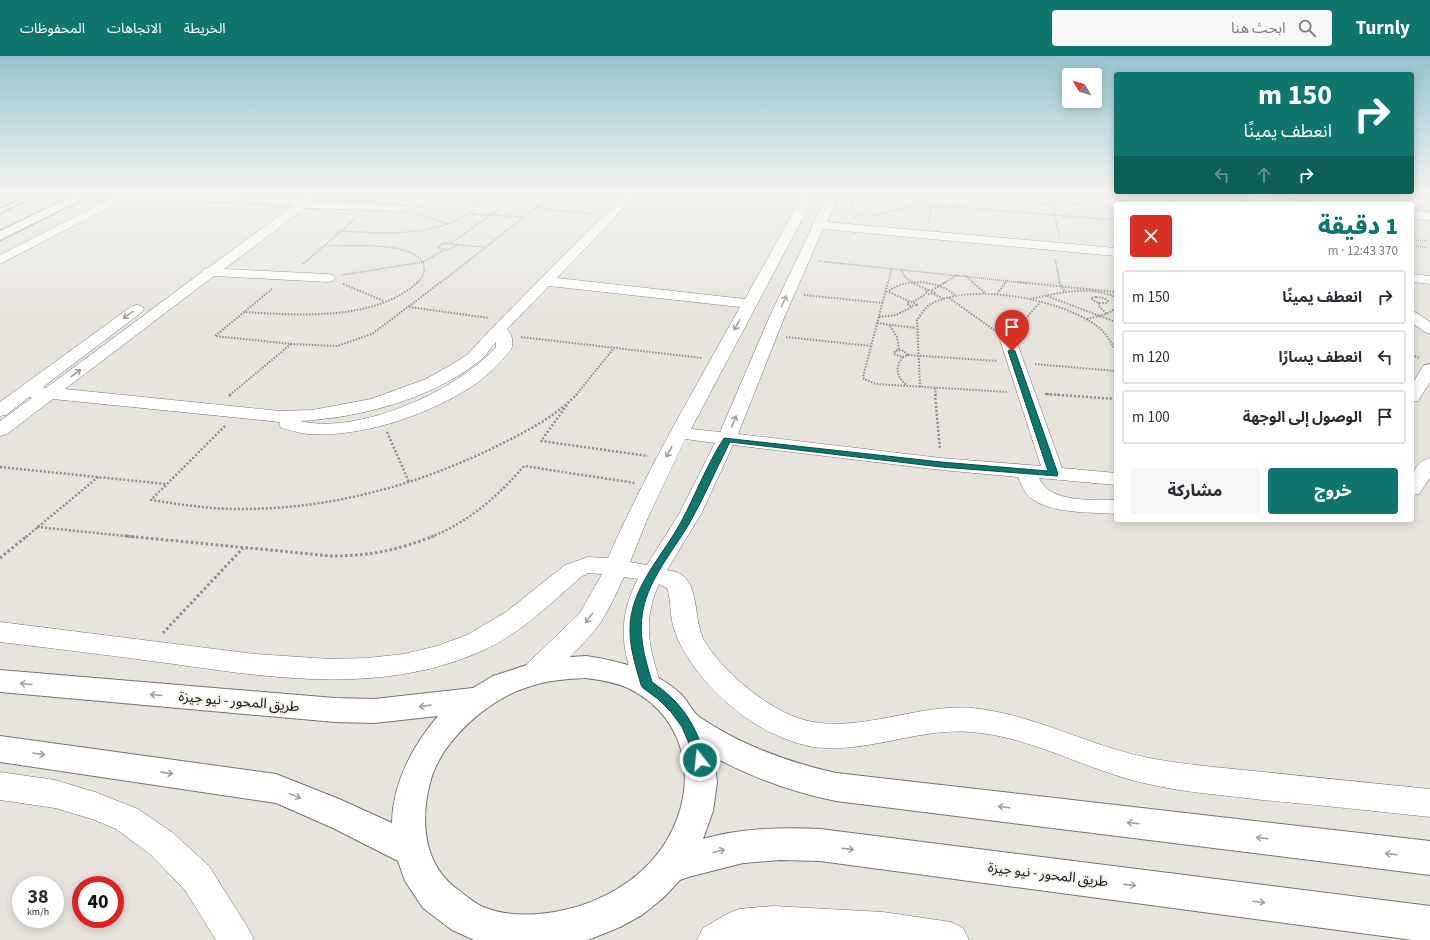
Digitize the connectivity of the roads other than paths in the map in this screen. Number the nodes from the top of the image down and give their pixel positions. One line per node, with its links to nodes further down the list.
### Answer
1 (48, 234): 9 (street)
2 (256, 234): 13 (street)
3 (592, 234): 17 (street)
4 (787, 234): 10 (street)
5 (815, 234): 11 (street)
6 (941, 234): 7 (street)
7 (1114, 252)
8 (208, 257): 12 (street)
9 (0, 260)
10 (773, 260): 11 (street); 19 (street)
11 (802, 261): 34 (street, one-way to 11)
12 (195, 266)
13 (209, 272): 14 (street); 18 (street)
14 (328, 278)
15 (1414, 278): 16 (street)
16 (1430, 280)
17 (546, 281): 19 (street); 22 (street)
18 (179, 295): 23 (street, one-way to 23); 28 (street, one-way to 18)
19 (749, 304): 33 (street, one-way to 33)
20 (1414, 317): 24 (street)
21 (91, 328): 23 (street)
22 (503, 328): 31 (street); 31 (street)
23 (110, 329): 27 (street)
24 (1430, 329)
25 (1008, 340): 37 (street)
26 (1430, 369): 29 (street)
27 (26, 392): 28 (street); 30 (street)
28 (50, 393): 31 (street); 32 (street)
29 (1414, 394)
30 (0, 411)
31 (280, 417)
32 (0, 430)
33 (679, 433): 34 (street); 41 (street, one-way to 41)
34 (727, 439): 36 (street); 42 (street)
35 (1430, 464): 39 (street)
36 (1026, 472): 37 (street); 40 (street)
37 (1054, 474): 38 (street)
38 (1114, 479)
39 (1414, 486)
40 (1114, 507)
41 (616, 568): 42 (street); 43 (street); 44 (street, one-way to 44)
42 (653, 574): 46 (street); 51 (street)
43 (0, 632)
44 (536, 672): 46 (street); 47 (street)
45 (0, 681): 47 (street, طريق المحور - نيو جيزة, one-way to 45)
46 (647, 685): 48 (street)
47 (477, 699): 52 (street)
48 (686, 724): 53 (street, one-way to 48); 54 (street)
49 (0, 748): 52 (street, one-way to 52)
50 (0, 786): 58 (street)
51 (1430, 803)
52 (411, 850): 56 (street)
53 (1430, 858)
54 (669, 867): 55 (street, طريق المحور - نيو جيزة, one-way to 55); 57 (street)
55 (1430, 924)
56 (490, 933): 57 (street)
57 (578, 933)
58 (236, 940)
59 (715, 940): 60 (street)
60 (951, 940)

